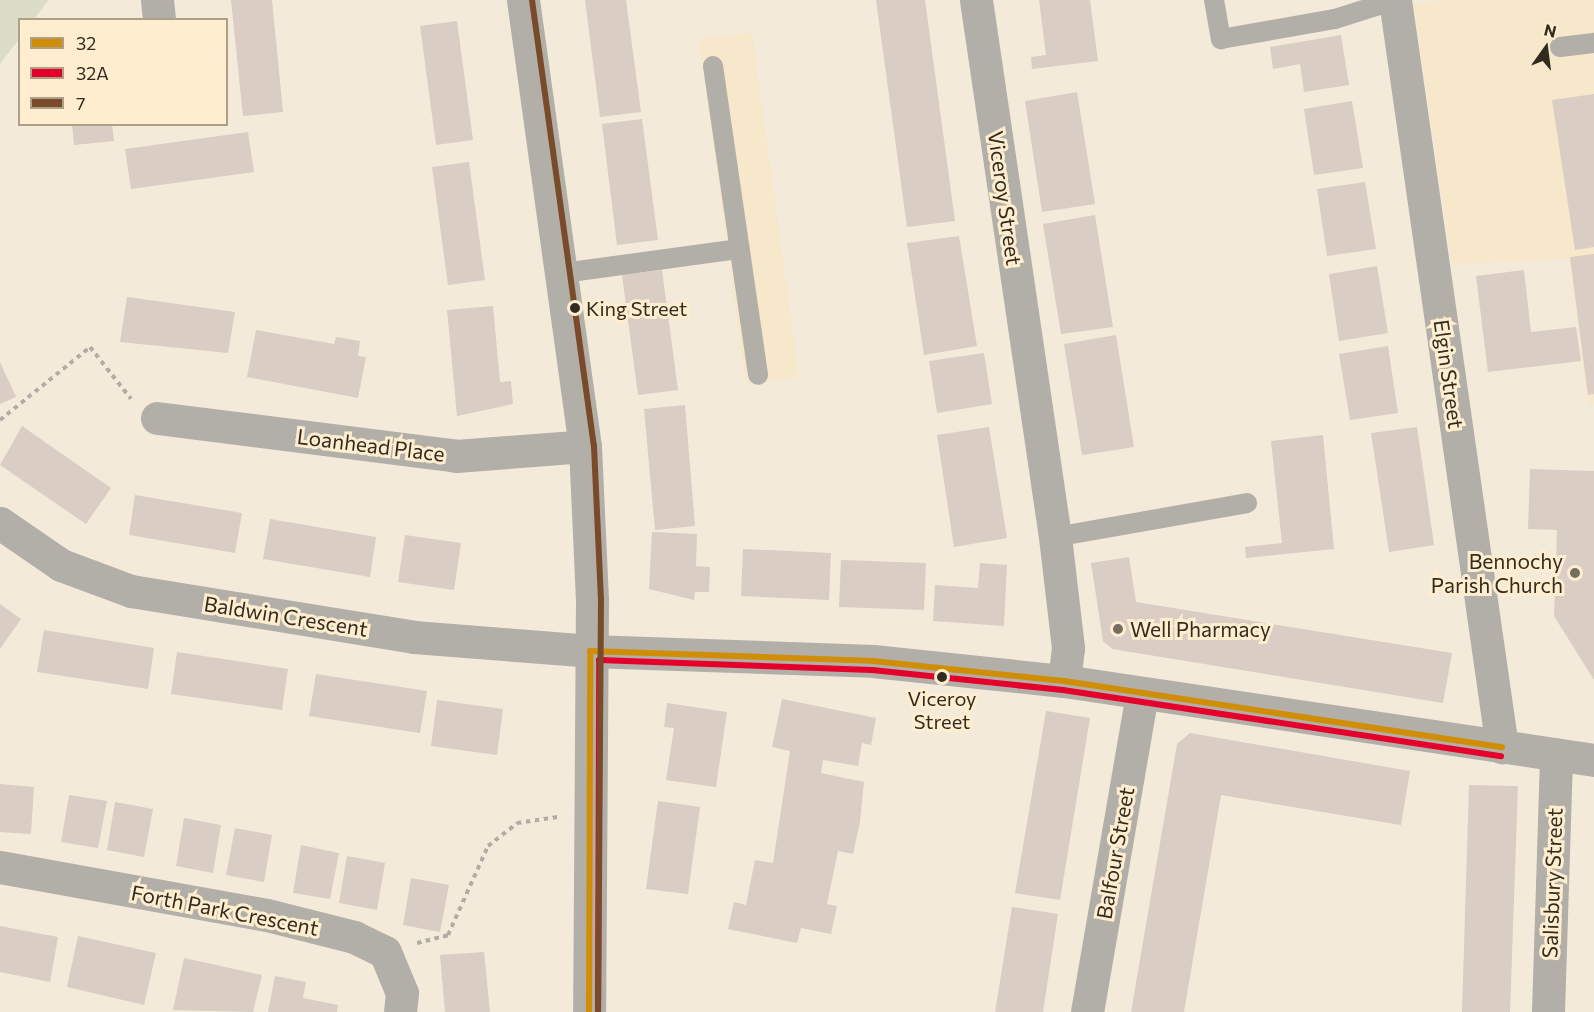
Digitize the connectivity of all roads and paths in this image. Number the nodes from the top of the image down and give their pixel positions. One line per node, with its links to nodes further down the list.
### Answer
1 (157, 0): 6 (street)
2 (523, 0): 11 (street)
3 (976, 0): 18 (street, Viceroy Street)
4 (1214, 0): 5 (lane)
5 (1395, 0): 22 (street, Elgin Street)
6 (159, 18)
7 (1594, 43): 8 (lane)
8 (1560, 47)
9 (713, 66): 10 (lane)
10 (740, 249): 11 (lane); 12 (lane)
11 (563, 273): 15 (street)
12 (758, 375)
13 (157, 418): 14 (path); 15 (street, Loanhead Place)
14 (0, 420)
15 (585, 446): 19 (street)
16 (1247, 503): 18 (lane)
17 (0, 523): 19 (street, Baldwin Crescent)
18 (1055, 537): 20 (street, Viceroy Street)
19 (590, 651): 20 (street, Baldwin Crescent); 25 (street)
20 (1064, 681): 21 (street, Baldwin Crescent)
21 (1142, 695): 22 (street, Baldwin Crescent); 30 (street, Balfour Street)
22 (1502, 747): 23 (street, Baldwin Crescent)
23 (1556, 754): 24 (street, Baldwin Crescent); 31 (street, Salisbury Street)
24 (1594, 760)
25 (590, 819): 27 (path); 29 (street)
26 (0, 867): 27 (street, Forth Park Crescent)
27 (385, 952): 28 (street)
28 (400, 1012)
29 (588, 1012)
30 (1087, 1012)
31 (1548, 1012)

